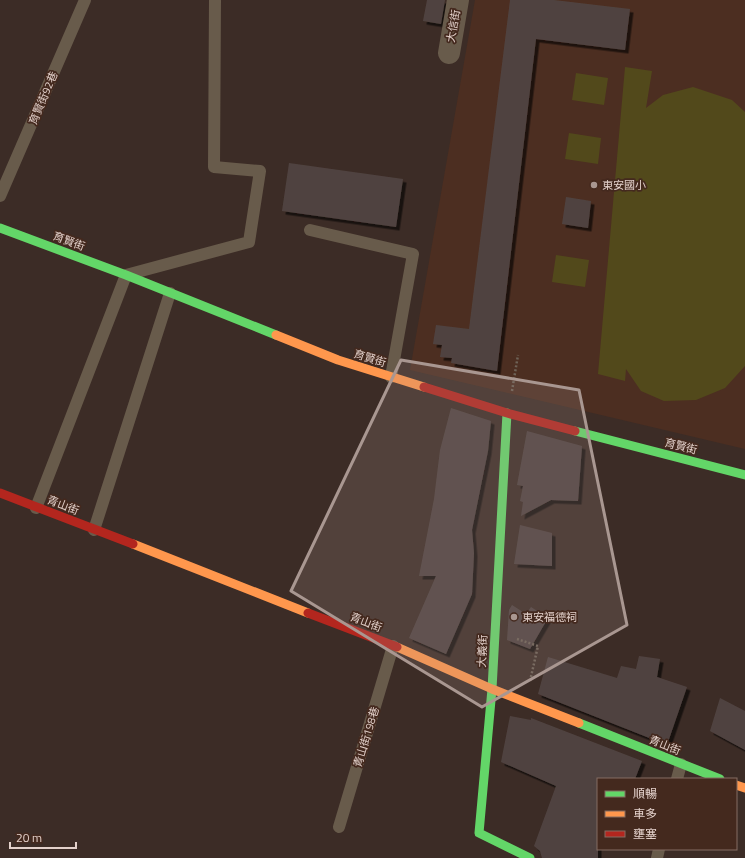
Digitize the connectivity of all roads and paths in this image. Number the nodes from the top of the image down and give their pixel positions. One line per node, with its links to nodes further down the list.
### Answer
1 (85, 0): 5 (lane, 育賢街92巷)
2 (215, 0): 8 (lane)
3 (458, 0): 4 (street, 大信街)
4 (449, 52)
5 (0, 196)
6 (310, 230): 11 (lane)
7 (1, 232): 8 (street, 育賢街)
8 (126, 275): 9 (street, 育賢街); 15 (lane)
9 (170, 293): 11 (street, 育賢街); 16 (lane)
10 (518, 355): 12 (path)
11 (392, 377): 12 (street, 育賢街)
12 (507, 413): 13 (street, 育賢街); 17 (street, 大義街)
13 (745, 475)
14 (0, 493): 15 (street, 青山街)
15 (36, 508): 16 (street, 青山街)
16 (94, 530): 18 (street, 青山街)
17 (495, 631): 19 (street, 大義街); 20 (path)
18 (393, 646): 19 (street, 青山街); 24 (lane, 青山街198巷)
19 (492, 689): 20 (street, 青山街); 25 (street, 大義街)
20 (526, 702): 21 (street, 青山街)
21 (681, 764): 22 (lane); 23 (street, 青山街)
22 (677, 778)
23 (717, 778)
24 (339, 827)
25 (530, 858)

